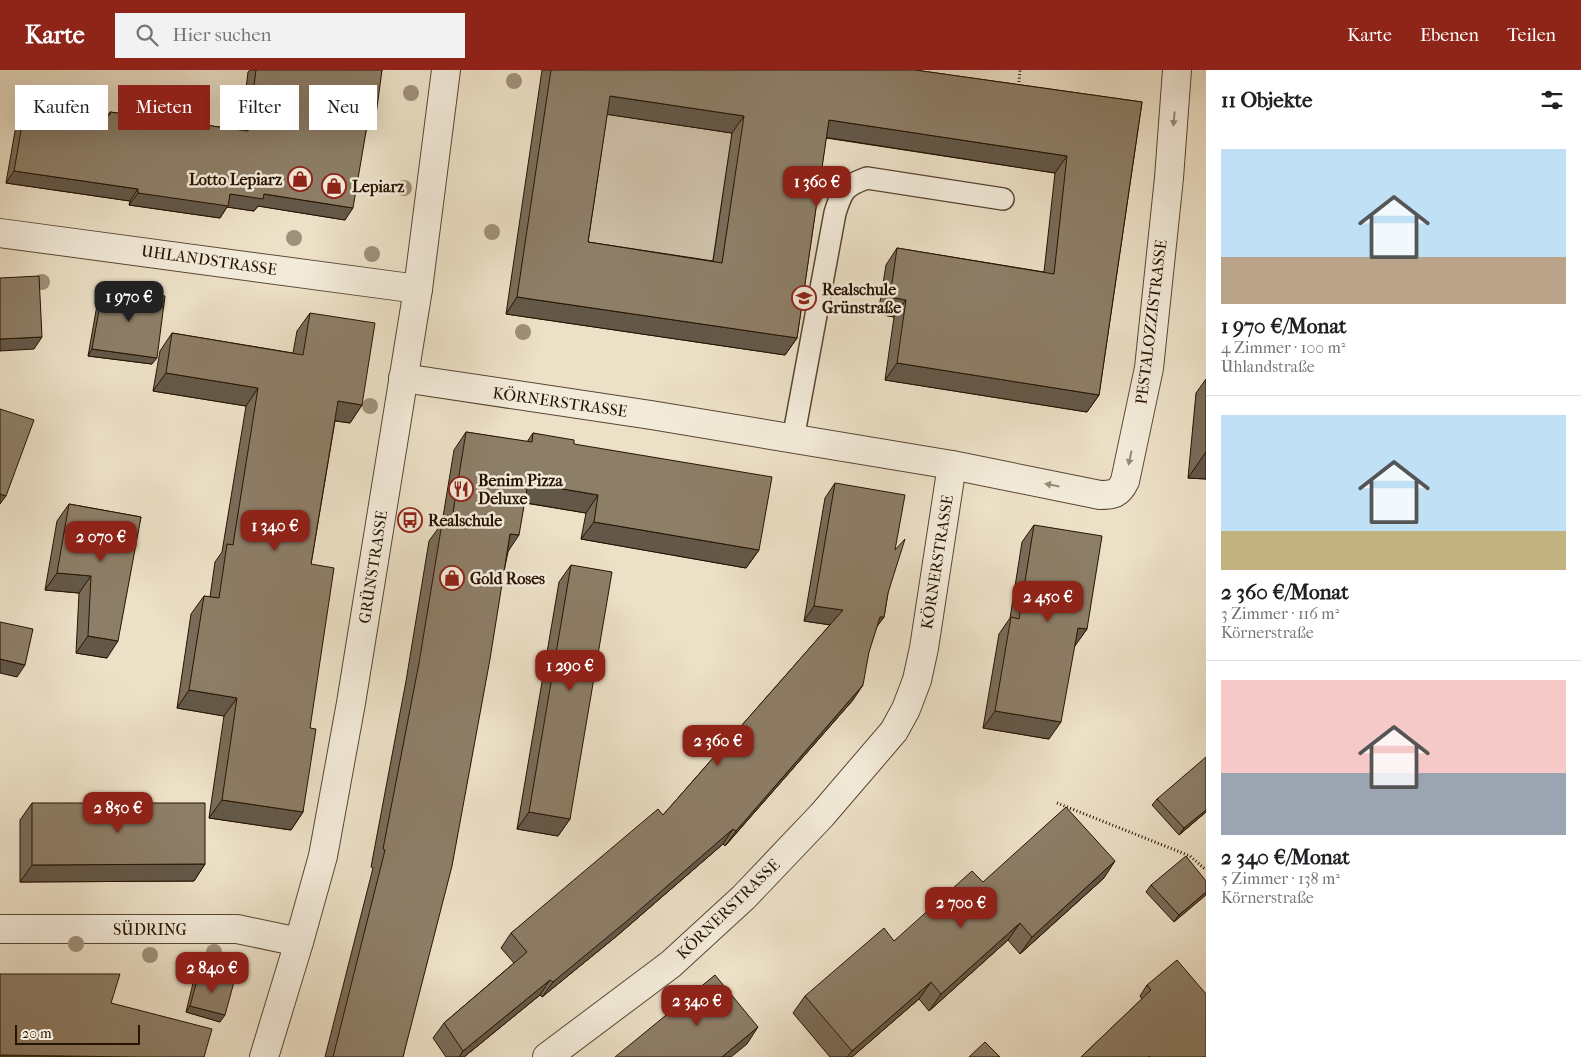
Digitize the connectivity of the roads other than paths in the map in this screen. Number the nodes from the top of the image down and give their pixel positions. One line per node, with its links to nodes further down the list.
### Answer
1 (446, 70): 5 (street, GRÜNSTRASSE)
2 (1177, 70): 8 (street, PESTALOZZISTRASSE, one-way to 8)
3 (1003, 199): 7 (lane)
4 (0, 232): 5 (street, UHLANDSTRASSE)
5 (418, 288): 6 (street, GRÜNSTRASSE)
6 (403, 378): 7 (street, KÖRNERSTRASSE); 10 (street, GRÜNSTRASSE)
7 (793, 439): 8 (street, KÖRNERSTRASSE)
8 (952, 465): 12 (street, KÖRNERSTRASSE)
9 (0, 929): 10 (street, SÜDRING)
10 (299, 942): 11 (street, GRÜNSTRASSE)
11 (264, 1057)
12 (547, 1057)

